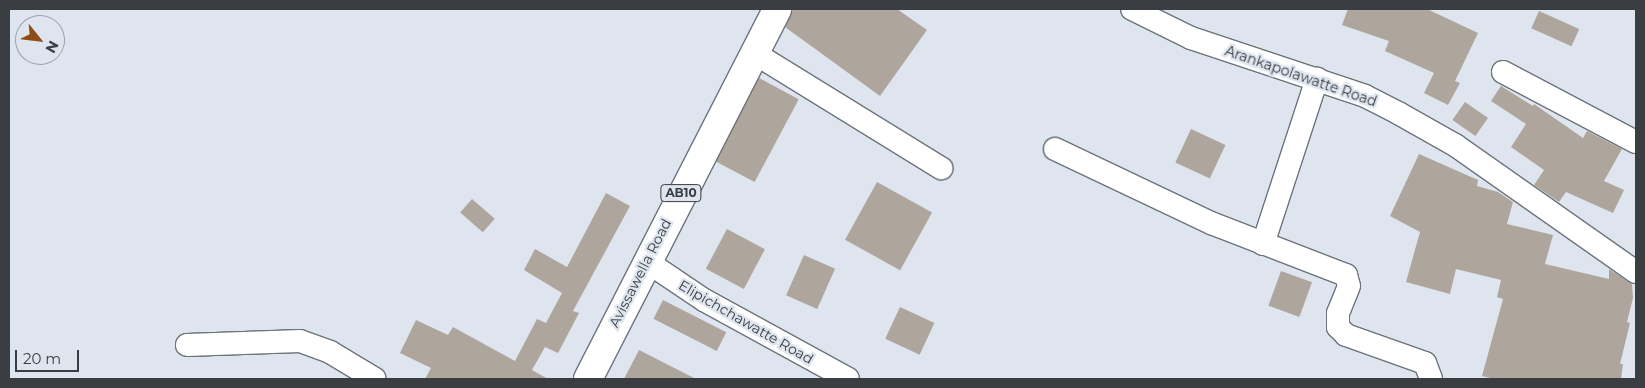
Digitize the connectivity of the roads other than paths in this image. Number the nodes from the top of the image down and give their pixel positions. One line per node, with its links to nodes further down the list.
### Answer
1 (777, 9): 3 (main road, Avissawella Road / AB10)
2 (1132, 9): 5 (street, Arankapolawatte Road)
3 (754, 53): 8 (street); 10 (main road, Avissawella Road / AB10)
4 (1503, 72): 6 (street)
5 (1317, 79): 9 (street); 11 (street, Arankapolawatte Road)
6 (1636, 142)
7 (1055, 149): 9 (street)
8 (941, 168)
9 (1263, 244): 16 (street)
10 (646, 261): 14 (main road, Avissawella Road / AB10); 15 (street, Elipichchawatte Road)
11 (1636, 272)
12 (186, 345): 13 (street)
13 (375, 379)
14 (588, 379)
15 (848, 379)
16 (1431, 379)

